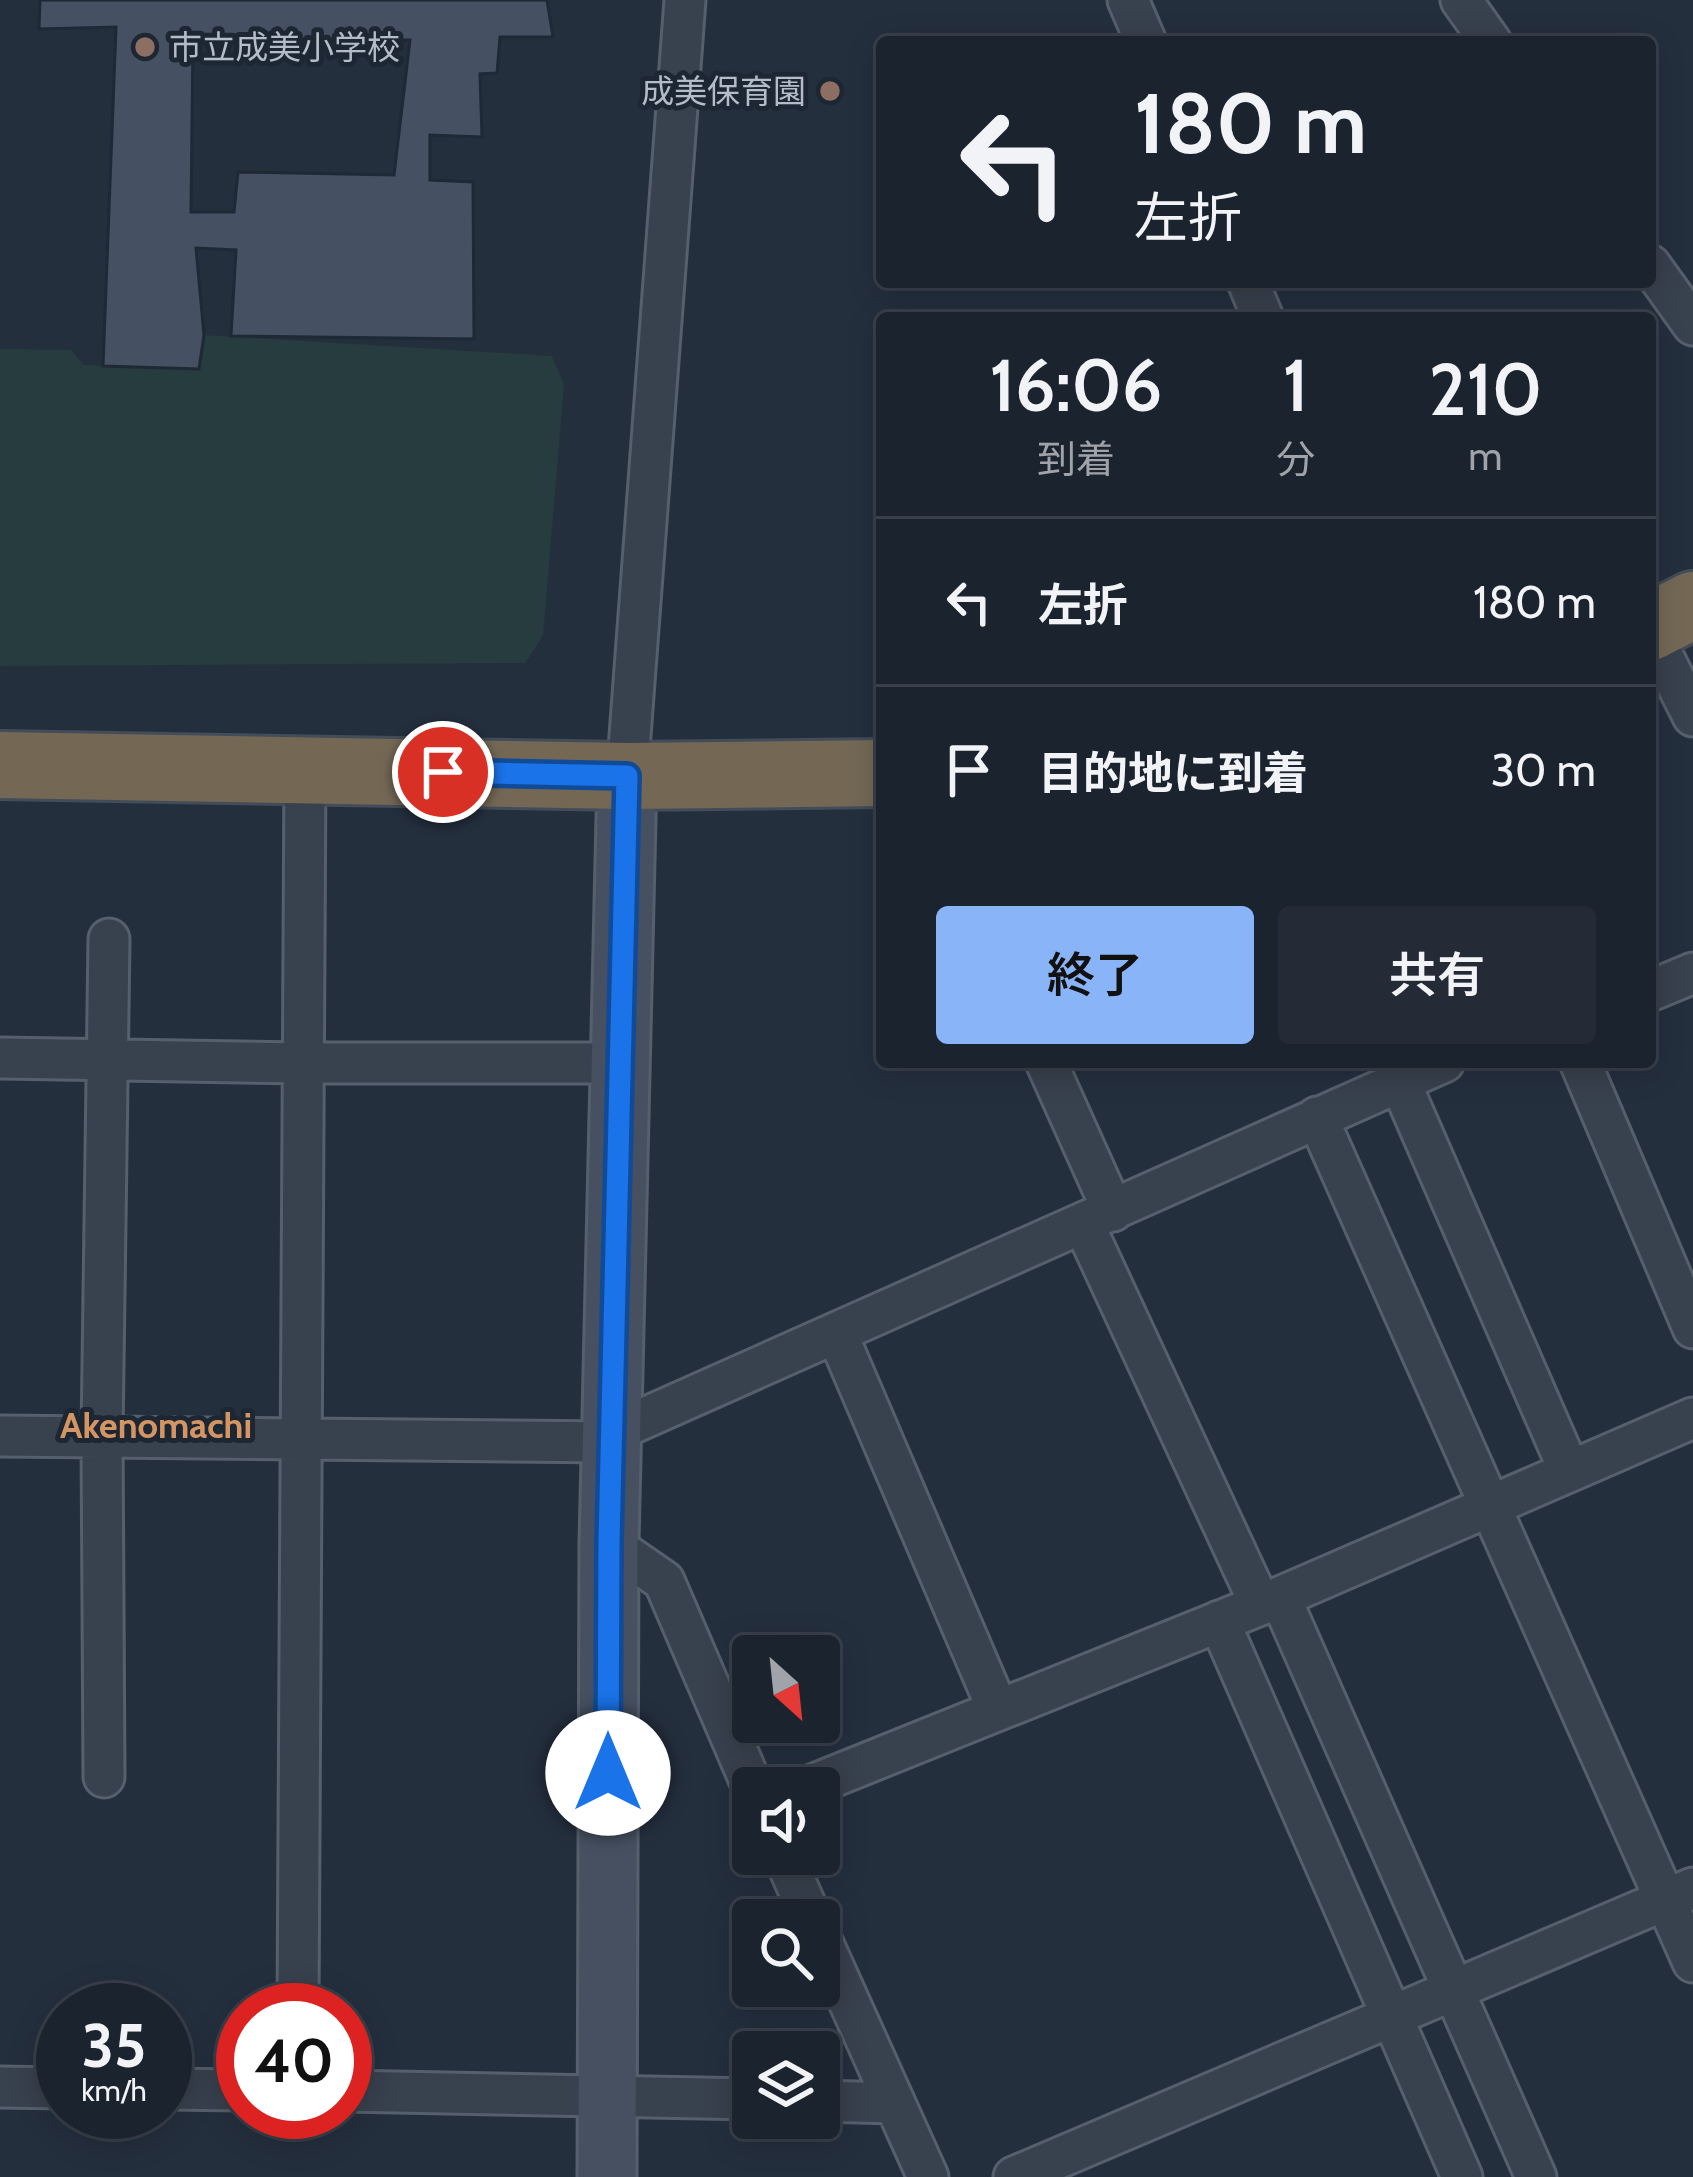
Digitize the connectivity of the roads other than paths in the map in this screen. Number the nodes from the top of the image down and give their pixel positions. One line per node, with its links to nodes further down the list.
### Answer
1 (685, 0): 15 (street)
2 (1128, 0): 4 (street)
3 (1461, 0): 5 (street)
4 (1143, 36)
5 (1487, 36)
6 (1656, 274): 7 (street)
7 (1693, 326)
8 (1693, 605): 9 (highway)
9 (1656, 626)
10 (1656, 641): 11 (street)
11 (1693, 716)
12 (0, 765): 13 (highway)
13 (305, 770): 15 (highway); 21 (street)
14 (876, 773): 15 (highway)
15 (627, 776): 22 (street)
16 (109, 939): 20 (street)
17 (1693, 973): 18 (street)
18 (1656, 988)
19 (0, 1058): 20 (street)
20 (108, 1060): 21 (street); 33 (street)
21 (304, 1063): 22 (street); 35 (street)
22 (622, 1063): 34 (street)
23 (1048, 1068): 28 (street)
24 (1429, 1068): 26 (street)
25 (1583, 1068): 29 (street)
26 (1399, 1080): 27 (street); 36 (street)
27 (1317, 1117): 28 (street); 37 (street)
28 (1099, 1218): 30 (street); 39 (street)
29 (1693, 1328)
30 (837, 1334): 34 (street); 41 (street)
31 (1693, 1418): 36 (street)
32 (0, 1436): 33 (street)
33 (102, 1436): 35 (street); 44 (street)
34 (613, 1437): 35 (street); 38 (street)
35 (300, 1440): 48 (street)
36 (1569, 1469): 37 (street)
37 (1489, 1505): 39 (street); 45 (street)
38 (609, 1543): 42 (street); 54 (street)
39 (1270, 1600): 40 (street); 49 (street)
40 (1219, 1621): 41 (street); 50 (street)
41 (998, 1710): 43 (street)
42 (745, 1767)
43 (840, 1774)
44 (104, 1778)
45 (1679, 1894): 46 (street); 49 (street)
46 (1693, 1962)
47 (840, 1982): 57 (street)
48 (298, 1983)
49 (1454, 1991): 50 (street); 62 (street)
50 (1392, 2017): 60 (street); 61 (street)
51 (0, 2087): 52 (street)
52 (36, 2088)
53 (372, 2091): 54 (street)
54 (607, 2095): 55 (street); 58 (street)
55 (732, 2098)
56 (840, 2101): 57 (street)
57 (894, 2102): 59 (street)
58 (607, 2177)
59 (928, 2177)
60 (1014, 2177)
61 (1462, 2177)
62 (1536, 2177)

